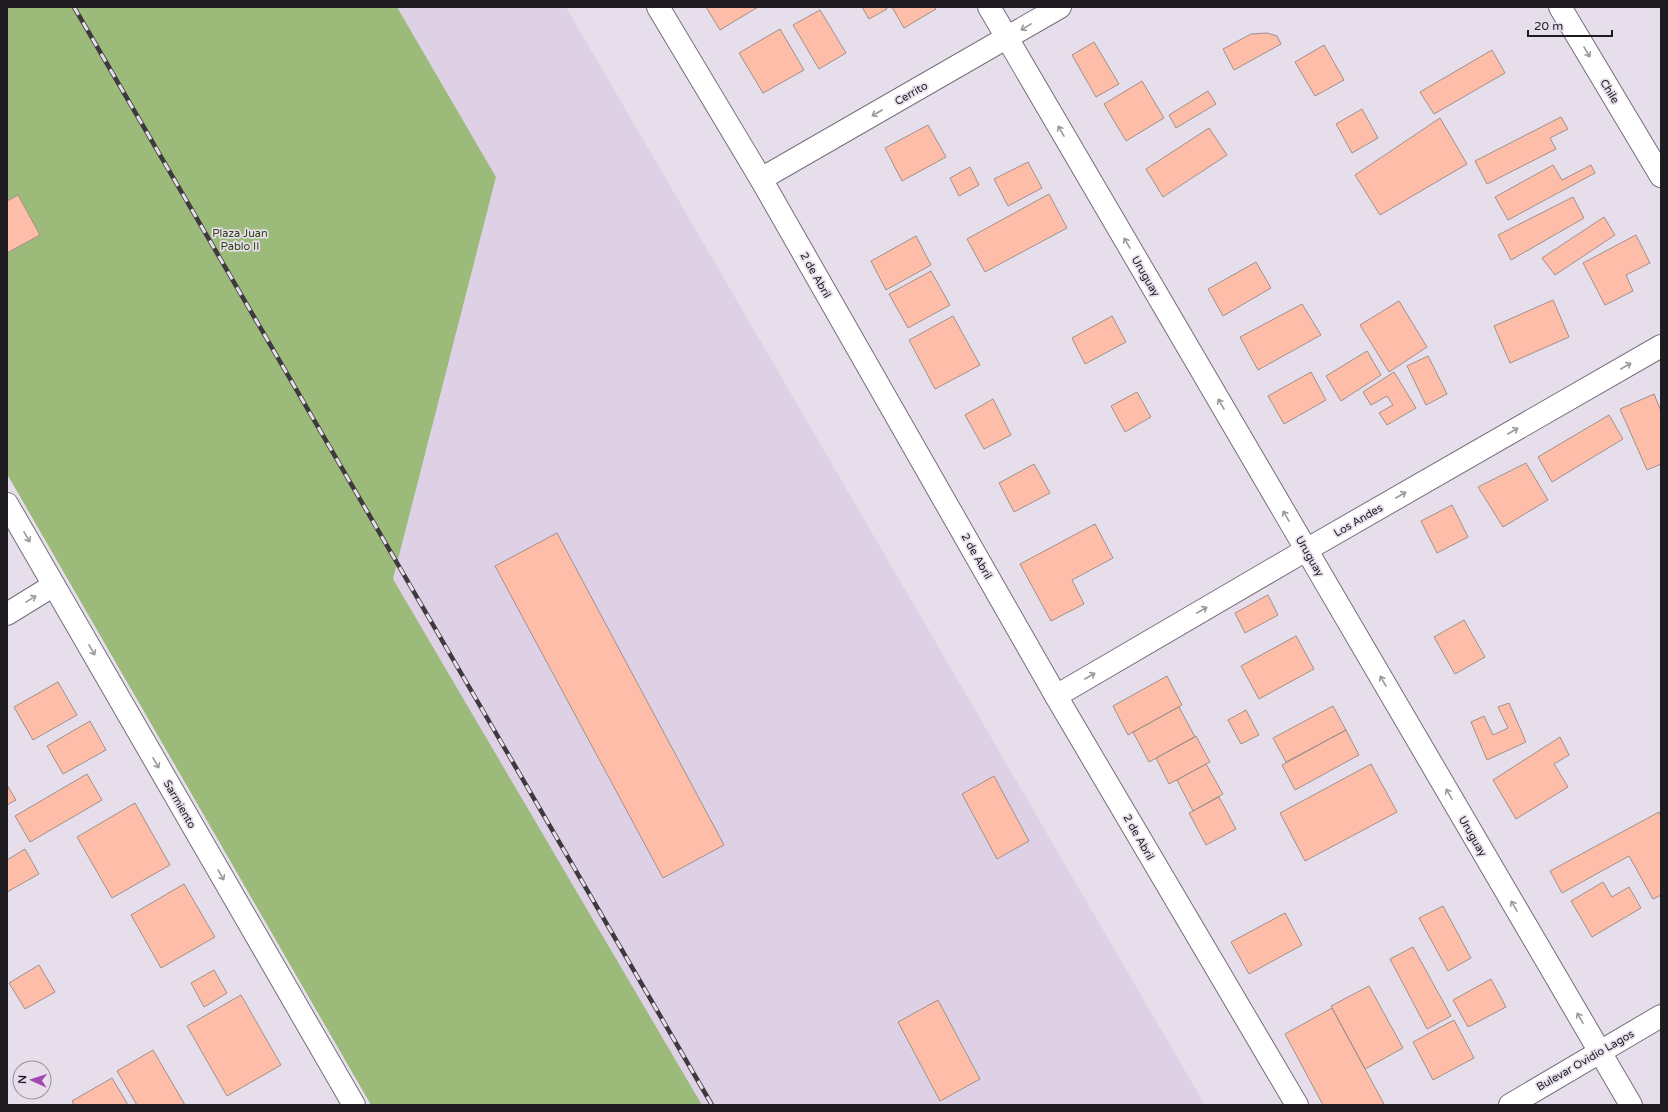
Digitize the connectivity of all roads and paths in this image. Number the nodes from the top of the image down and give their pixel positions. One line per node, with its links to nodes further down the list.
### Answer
1 (658, 7): 7 (main road, 2 de Abril)
2 (989, 7): 5 (main road, Uruguay)
3 (1060, 7): 5 (main road, Cerrito, one-way to 5)
4 (1560, 7): 6 (main road, Chile, one-way to 6)
5 (1007, 38): 7 (main road, Cerrito, one-way to 7); 10 (main road, Uruguay, one-way to 5)
6 (1661, 176)
7 (761, 179): 13 (main road, 2 de Abril)
8 (1661, 346): 10 (main road, Los Andes, one-way to 8)
9 (7, 504): 11 (main road, Sarmiento, one-way to 11)
10 (1306, 550): 13 (main road, Los Andes, one-way to 10); 15 (main road, Uruguay, one-way to 10)
11 (54, 585): 12 (main road, one-way to 11); 16 (main road, Sarmiento, one-way to 16)
12 (7, 614)
13 (1056, 696): 17 (main road, 2 de Abril)
14 (1661, 1016): 15 (main road, Bulevar Ovidio Lagos)
15 (1600, 1052): 18 (main road, Bulevar Ovidio Lagos); 19 (main road, Uruguay)
16 (346, 1102)
17 (1297, 1105)
18 (1510, 1105)
19 (1631, 1105)

